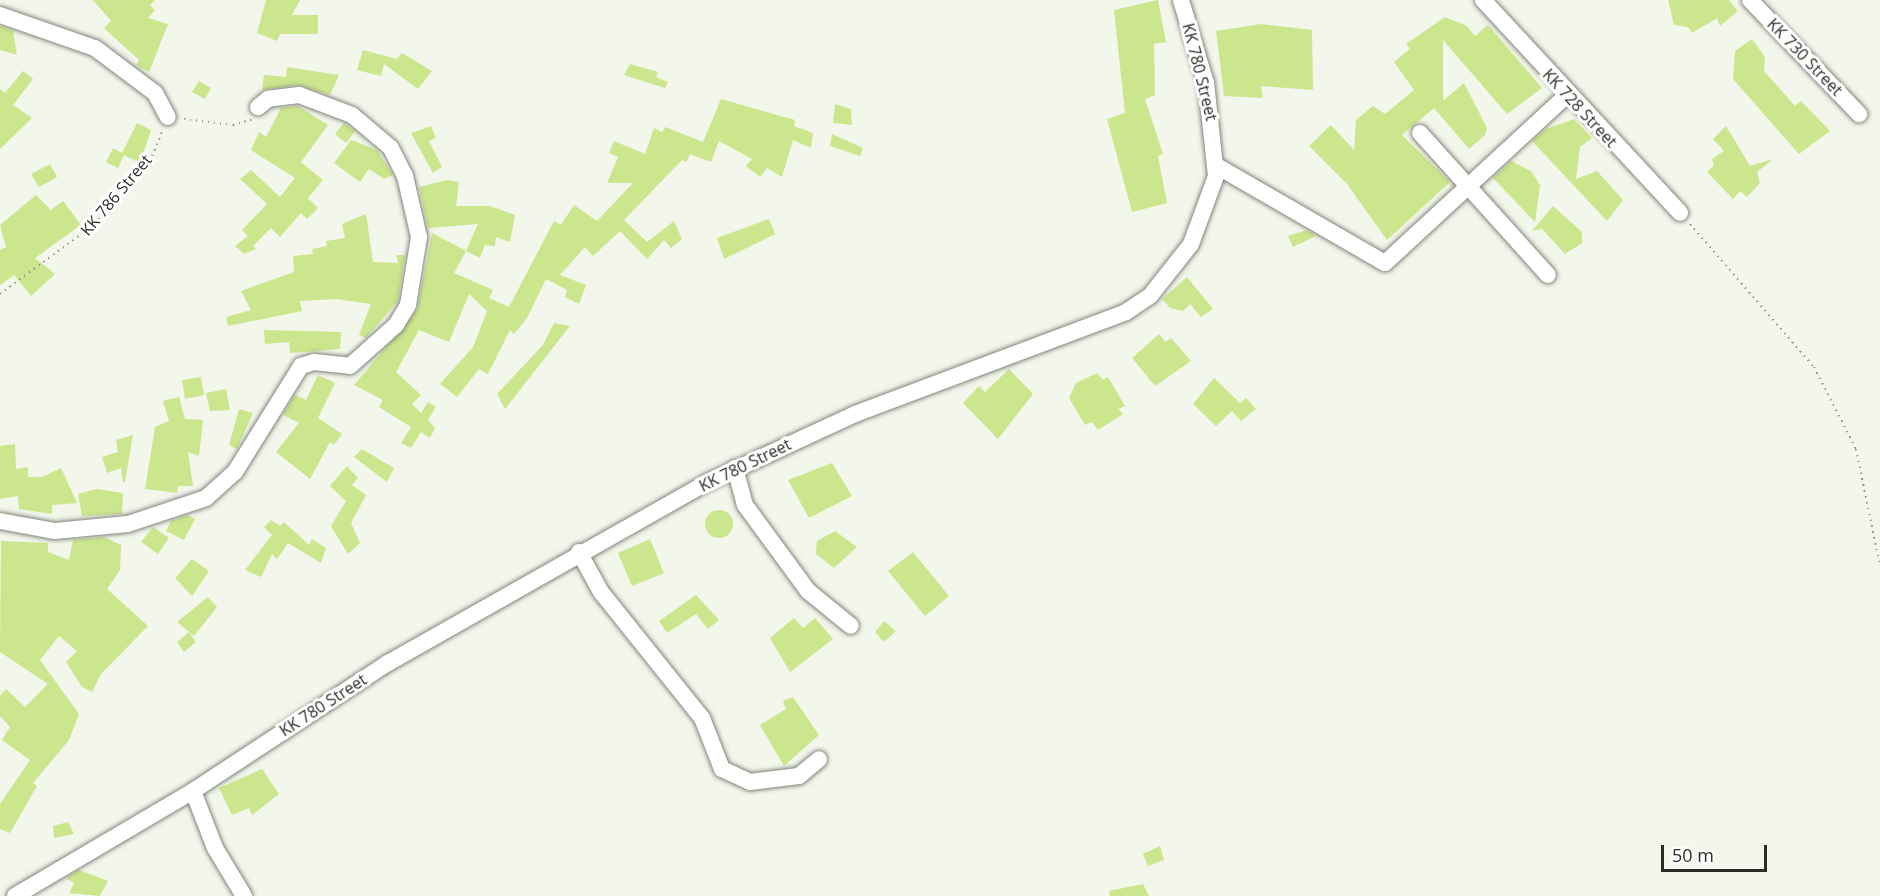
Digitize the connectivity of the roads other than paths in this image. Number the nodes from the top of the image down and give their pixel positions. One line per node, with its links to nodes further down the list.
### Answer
1 (1181, 0): 10 (street, KK 780 Street)
2 (1483, 0): 5 (street, KK 728 Street)
3 (1750, 0): 7 (street, KK 730 Street)
4 (0, 15): 8 (street)
5 (1566, 96): 11 (street); 12 (street, KK 728 Street)
6 (258, 107): 15 (street)
7 (1859, 114)
8 (168, 117)
9 (1420, 134): 11 (street)
10 (1215, 165): 11 (street); 14 (street, KK 780 Street)
11 (1464, 187): 13 (street)
12 (1680, 213)
13 (1548, 275)
14 (735, 468): 16 (street, KK 780 Street); 17 (street)
15 (0, 521)
16 (579, 552): 18 (street); 19 (street, KK 780 Street)
17 (851, 626)
18 (819, 759)
19 (193, 791): 20 (street, KK 780 Street); 21 (street)
20 (15, 896)
21 (244, 896)

